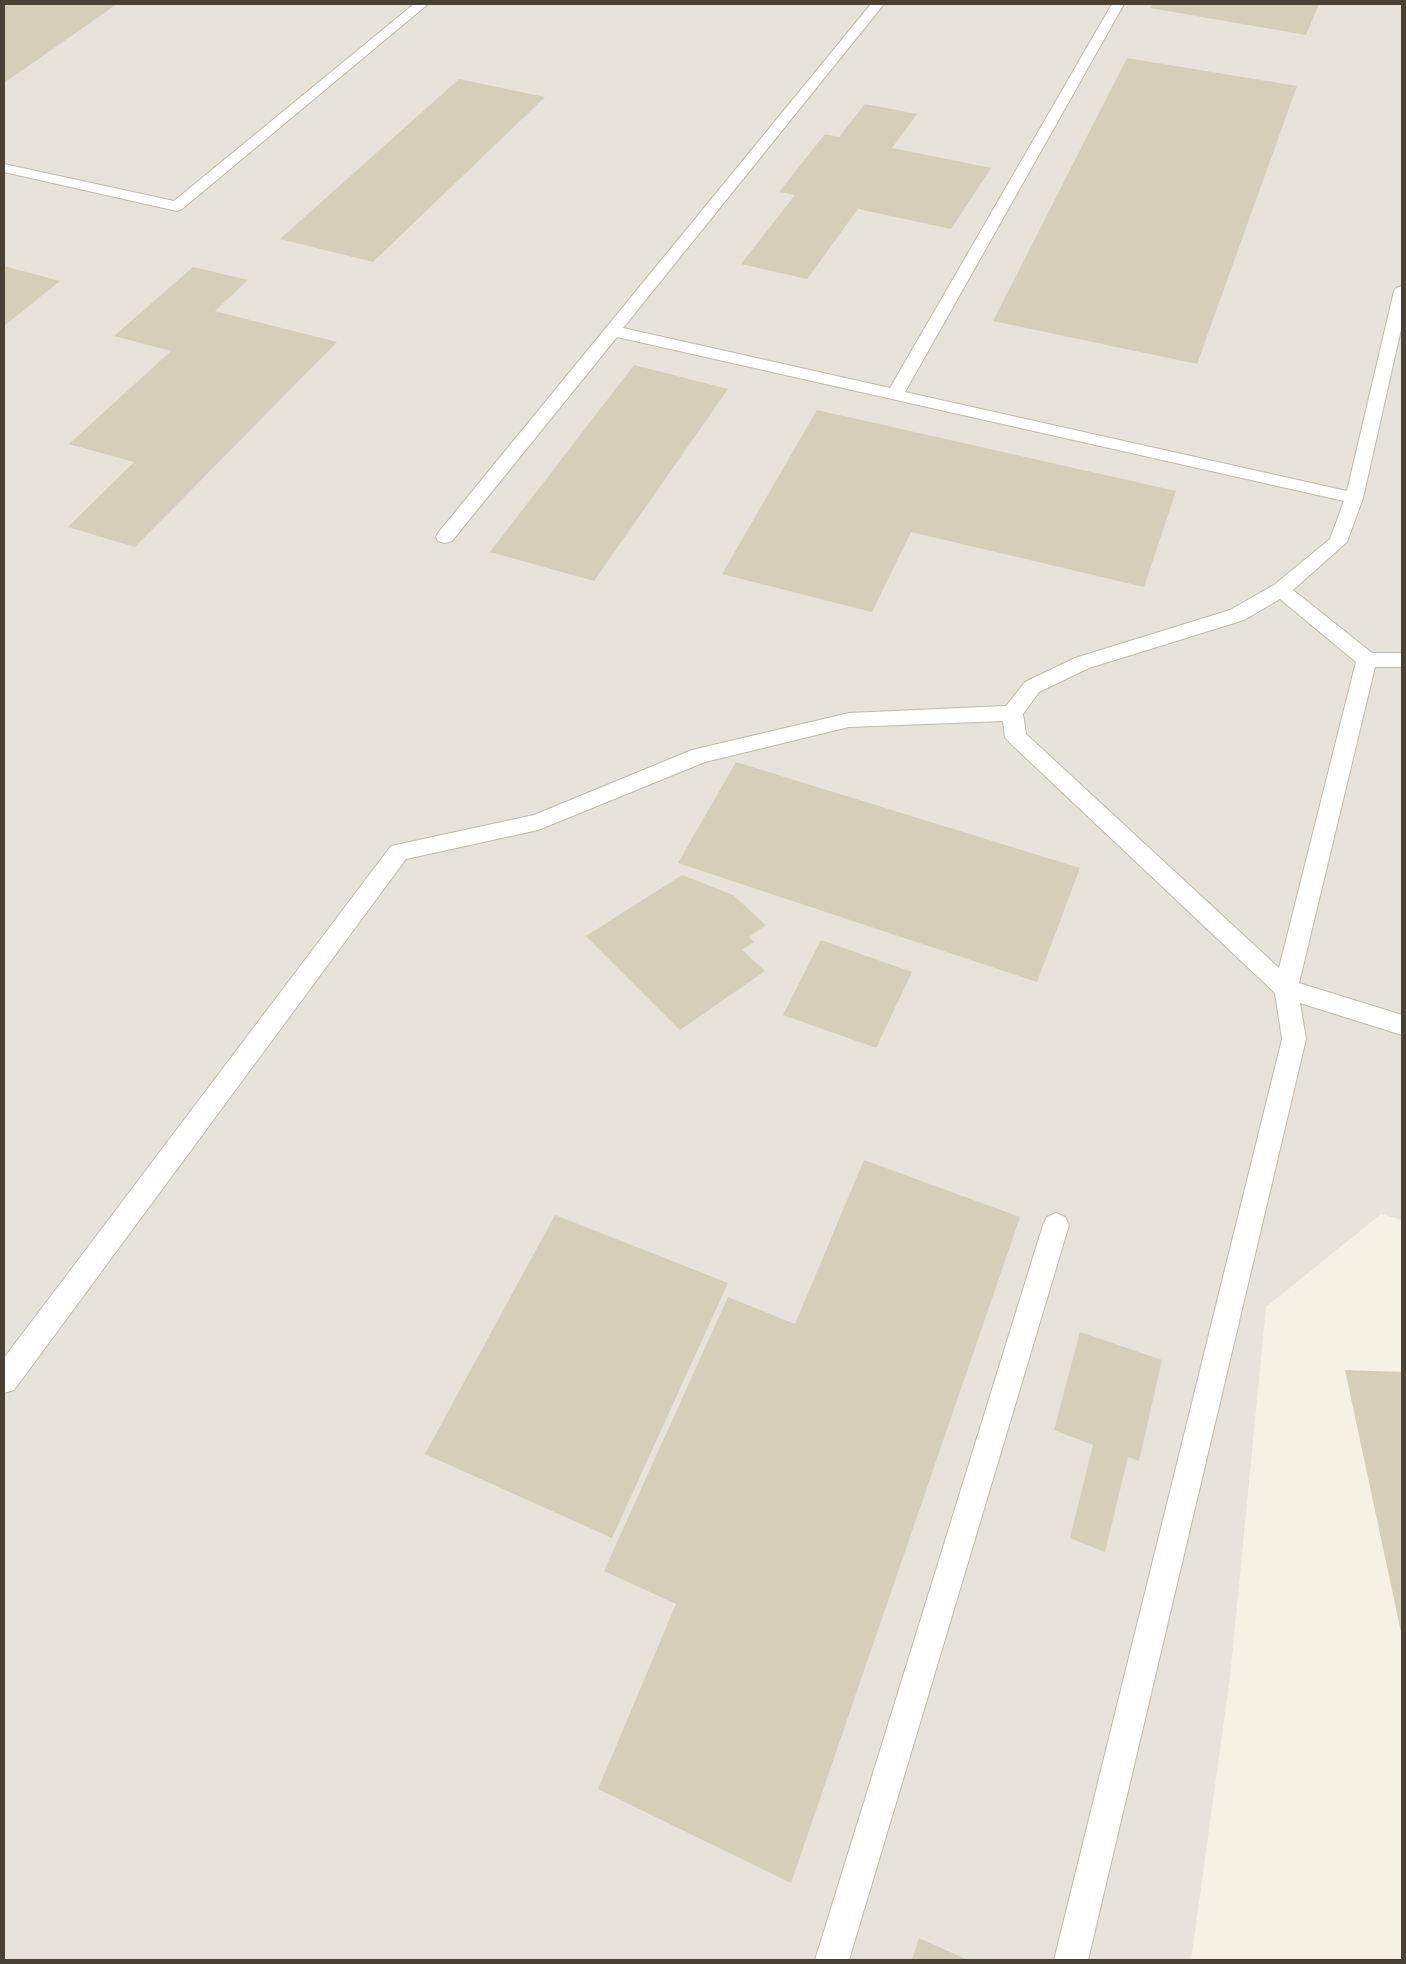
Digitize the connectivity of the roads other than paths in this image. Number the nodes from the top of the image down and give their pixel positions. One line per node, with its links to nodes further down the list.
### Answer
1 (422, 4): 4 (lane)
2 (878, 4): 6 (lane)
3 (1118, 4): 7 (lane)
4 (4, 168)
5 (1402, 292): 8 (lane)
6 (613, 330): 7 (lane); 9 (lane)
7 (895, 394): 8 (lane)
8 (1354, 498): 10 (lane)
9 (445, 537)
10 (1282, 590): 11 (lane); 13 (lane)
11 (1367, 660): 12 (lane); 14 (lane)
12 (1402, 660)
13 (1012, 713): 14 (lane); 17 (lane)
14 (1286, 989): 15 (lane); 19 (lane)
15 (1402, 1025)
16 (1056, 1225): 18 (lane)
17 (4, 1380)
18 (832, 1960)
19 (1072, 1960)

